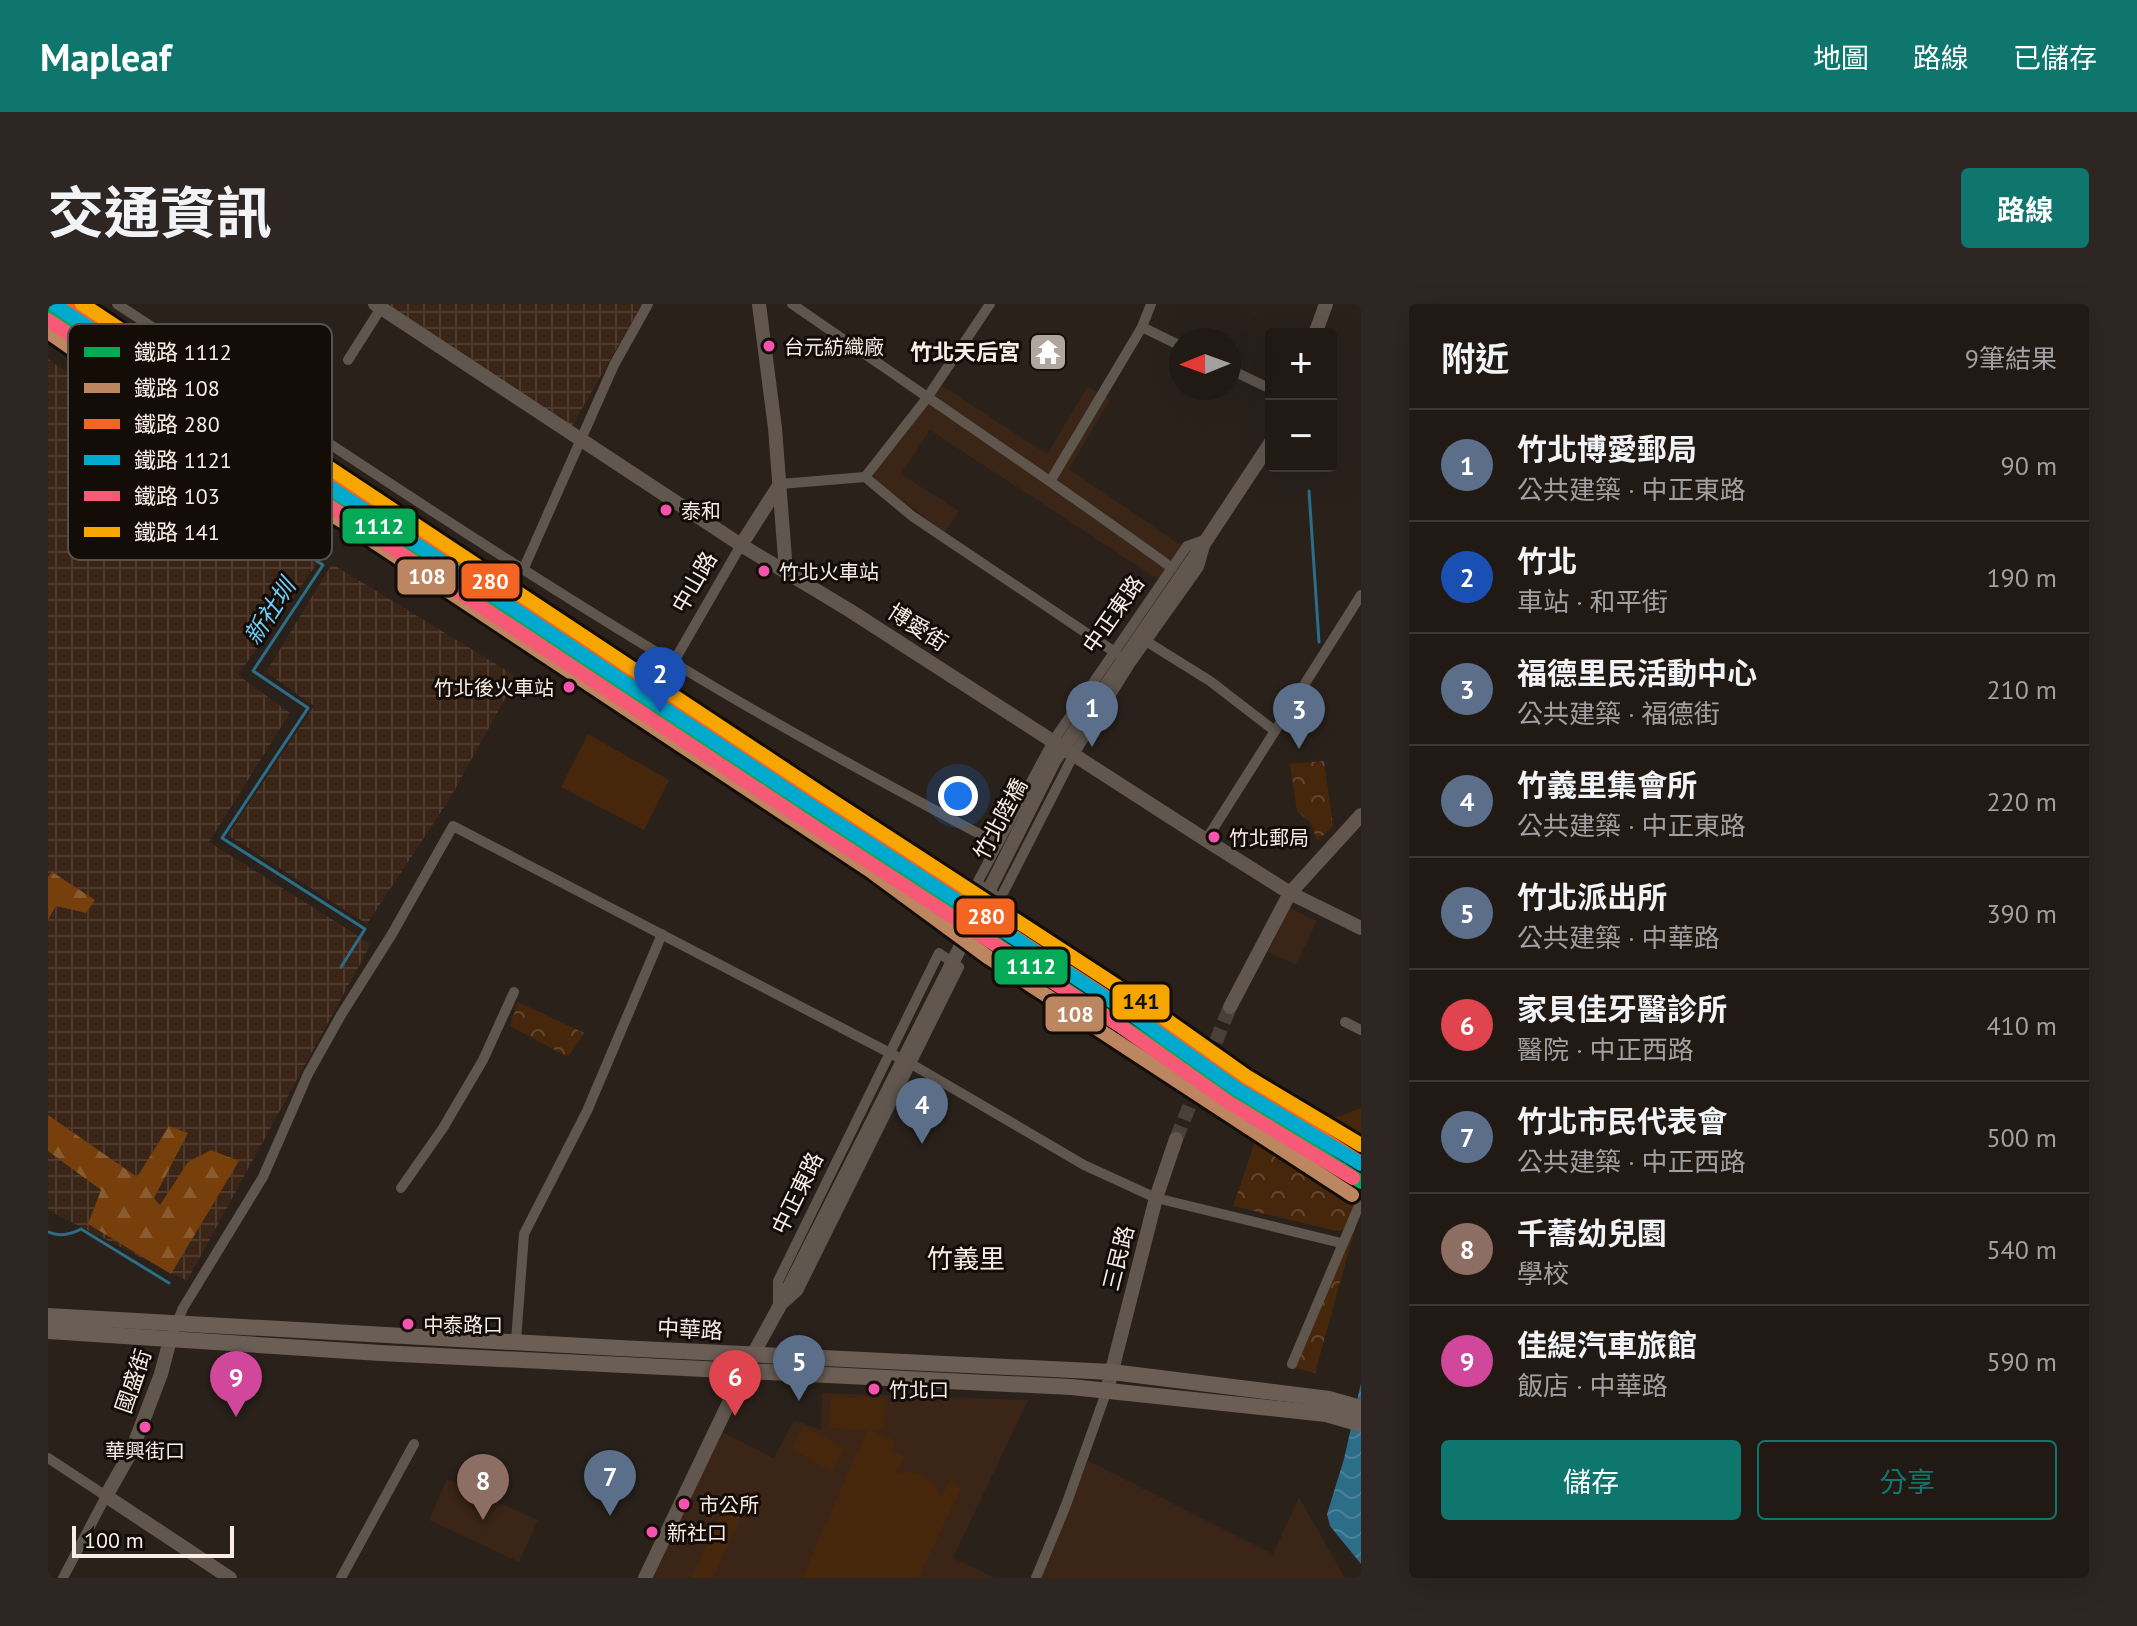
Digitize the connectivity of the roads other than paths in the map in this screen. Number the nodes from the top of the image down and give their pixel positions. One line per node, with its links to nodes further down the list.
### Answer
1 (117, 304): 9 (street)
2 (648, 304): 17 (street)
3 (759, 304): 22 (street)
4 (792, 304): 16 (street)
5 (990, 304): 16 (street)
6 (1151, 304): 10 (street)
7 (1326, 304): 11 (street)
8 (378, 306): 13 (street); 17 (street, 博愛街)
9 (148, 324)
10 (1142, 327): 12 (street); 21 (street)
11 (1317, 328)
12 (1169, 340)
13 (348, 360)
14 (1241, 375): 15 (street)
15 (1265, 386)
16 (927, 398): 20 (street); 21 (street)
17 (580, 440): 24 (street, 博愛街); 26 (street)
18 (332, 445): 26 (street)
19 (1265, 451): 23 (street, 中正東路)
20 (865, 477): 22 (street); 31 (street)
21 (1051, 480): 25 (street)
22 (780, 484): 24 (street, 中山路); 27 (street)
23 (1207, 539): 25 (street, 中正東路); 30 (street, 中正東路); 54 (street, 竹北陸橋, bridge)
24 (741, 545): 27 (street, 博愛街); 32 (street, 中山路)
25 (1172, 568): 29 (street, 中正東路)
26 (523, 570): 32 (street)
27 (786, 572): 35 (street, 博愛街)
28 (1361, 595): 34 (street)
29 (1130, 630): 30 (street); 31 (street, 中正東路)
30 (1147, 642): 33 (street, 中正東路); 34 (street)
31 (1114, 651): 33 (street); 35 (street, 中正東路)
32 (673, 663): 39 (street)
33 (1130, 664): 36 (street, 中正東路)
34 (1275, 731): 38 (street)
35 (1053, 741): 36 (street, 博愛街); 39 (street, 中正東路)
36 (1074, 754): 38 (street, 博愛街); 39 (street, 中正東路)
37 (1361, 815): 40 (street)
38 (1206, 840): 40 (street, 博愛街)
39 (998, 844)
40 (1290, 893): 41 (street, 博愛街); 44 (street)
41 (1361, 928)
42 (662, 934): 47 (street); 57 (street); 58 (street)
43 (514, 992): 50 (street)
44 (1230, 1007)
45 (1345, 1022): 46 (street)
46 (1361, 1030)
47 (893, 1055): 48 (street); 48 (street, 中正東路); 54 (street, 中正東路)
48 (913, 1065): 51 (street); 54 (street, 中正東路)
49 (1176, 1139): 51 (street, 三民路)
50 (401, 1188)
51 (1156, 1198): 53 (street); 61 (street, 三民路)
52 (1361, 1201): 53 (street)
53 (1341, 1243): 60 (street)
54 (778, 1309): 59 (street, 中正東路)
55 (48, 1316): 57 (main road, 中華路)
56 (48, 1331): 57 (main road, 中華路)
57 (173, 1332): 58 (main road, 中華路); 59 (main road, 中華路); 68 (street, 國盛街)
58 (516, 1341): 59 (main road, 中華路)
59 (749, 1362): 61 (main road, 中華路); 62 (main road, 中華路); 72 (street, 中正東路)
60 (1292, 1364)
61 (1112, 1372): 62 (street, 三民路); 63 (main road, 中華路)
62 (1107, 1390): 63 (main road, 中華路); 73 (street)
63 (1328, 1406): 64 (main road); 65 (main road)
64 (1361, 1408)
65 (1361, 1424)
66 (414, 1444): 71 (street)
67 (48, 1458): 68 (street)
68 (106, 1496): 69 (street, 國盛街); 70 (street)
69 (63, 1578)
70 (230, 1578)
71 (341, 1578)
72 (645, 1578)
73 (1036, 1578)

